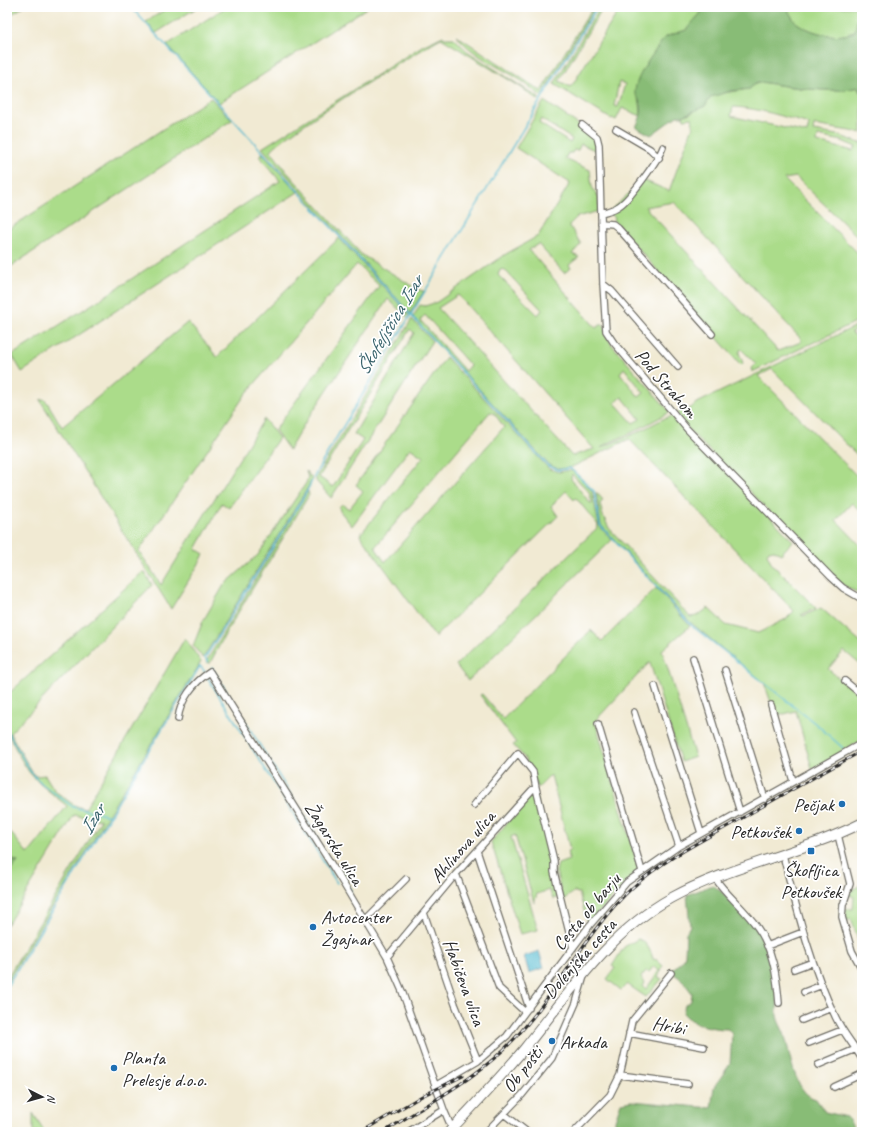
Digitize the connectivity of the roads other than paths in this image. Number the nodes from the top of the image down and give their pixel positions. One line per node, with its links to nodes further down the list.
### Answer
1 (582, 125): 5 (street, Pod Strahom)
2 (616, 129): 4 (street)
3 (664, 147): 4 (street)
4 (659, 158): 5 (street)
5 (601, 213): 6 (street, Pod Strahom)
6 (601, 223): 7 (street, Pod Strahom); 8 (street)
7 (603, 284): 9 (street); 10 (street, Pod Strahom)
8 (712, 334)
9 (678, 366)
10 (862, 599)
11 (692, 658): 25 (street)
12 (725, 670): 23 (street)
13 (845, 681): 15 (street)
14 (655, 686): 27 (street)
15 (862, 695)
16 (771, 705): 21 (street)
17 (634, 712): 29 (street)
18 (178, 719): 37 (street, Žagarska ulica)
19 (598, 724): 32 (street, Cesta ob barju)
20 (862, 743): 21 (street, Cesta ob barju)
21 (793, 781): 23 (street, Cesta ob barju)
22 (536, 788): 24 (street); 30 (street, Ahlinova ulica); 40 (street)
23 (764, 799): 25 (street, Cesta ob barju)
24 (474, 805)
25 (740, 812): 27 (street, Cesta ob barju)
26 (862, 823): 28 (main road, Dolenjska cesta)
27 (701, 833): 29 (street, Cesta ob barju)
28 (838, 835): 31 (main road, Dolenjska cesta); 44 (street)
29 (679, 846): 32 (street, Cesta ob barju)
30 (477, 851): 33 (street, Ahlinova ulica); 51 (street)
31 (783, 855): 34 (main road, Dolenjska cesta); 38 (street)
32 (642, 871): 40 (street, Cesta ob barju)
33 (456, 874): 36 (street, Ahlinova ulica); 51 (street)
34 (715, 878): 39 (street); 45 (main road, Dolenjska cesta)
35 (406, 879): 37 (street)
36 (424, 913): 41 (street, Ahlinova ulica); 59 (street, Habičeva ulica)
37 (365, 920): 41 (street, Žagarska ulica)
38 (803, 932): 39 (street); 42 (street)
39 (767, 946): 49 (street)
40 (573, 948): 51 (street, Cesta ob barju)
41 (387, 957): 64 (street, Žagarska ulica)
42 (813, 962): 43 (street); 47 (street)
43 (794, 969)
44 (862, 969)
45 (586, 972): 67 (street, Ob pošti); 68 (main road, Dolenjska cesta)
46 (671, 973): 54 (street, Hribi)
47 (822, 984): 48 (street); 50 (street)
48 (804, 992)
49 (779, 1003)
50 (831, 1008): 52 (street); 53 (street)
51 (527, 1010): 59 (street, Cesta ob barju)
52 (802, 1020)
53 (842, 1030): 55 (street); 57 (street)
54 (629, 1033): 56 (street, Hribi); 62 (street, Hribi)
55 (809, 1043)
56 (704, 1047)
57 (856, 1050): 58 (street); 60 (street)
58 (862, 1059)
59 (478, 1061): 64 (street, Cesta ob barju)
60 (818, 1065)
61 (862, 1074): 65 (street)
62 (620, 1075): 63 (street); 72 (street, Hribi)
63 (688, 1084)
64 (435, 1086): 66 (street, Žagarska ulica)
65 (834, 1087)
66 (444, 1110): 68 (street, Žagarska ulica); 69 (street)
67 (504, 1114): 70 (street, Ob pošti); 71 (street)
68 (451, 1131)
69 (408, 1132)
70 (486, 1132)
71 (526, 1132)
72 (574, 1132)

